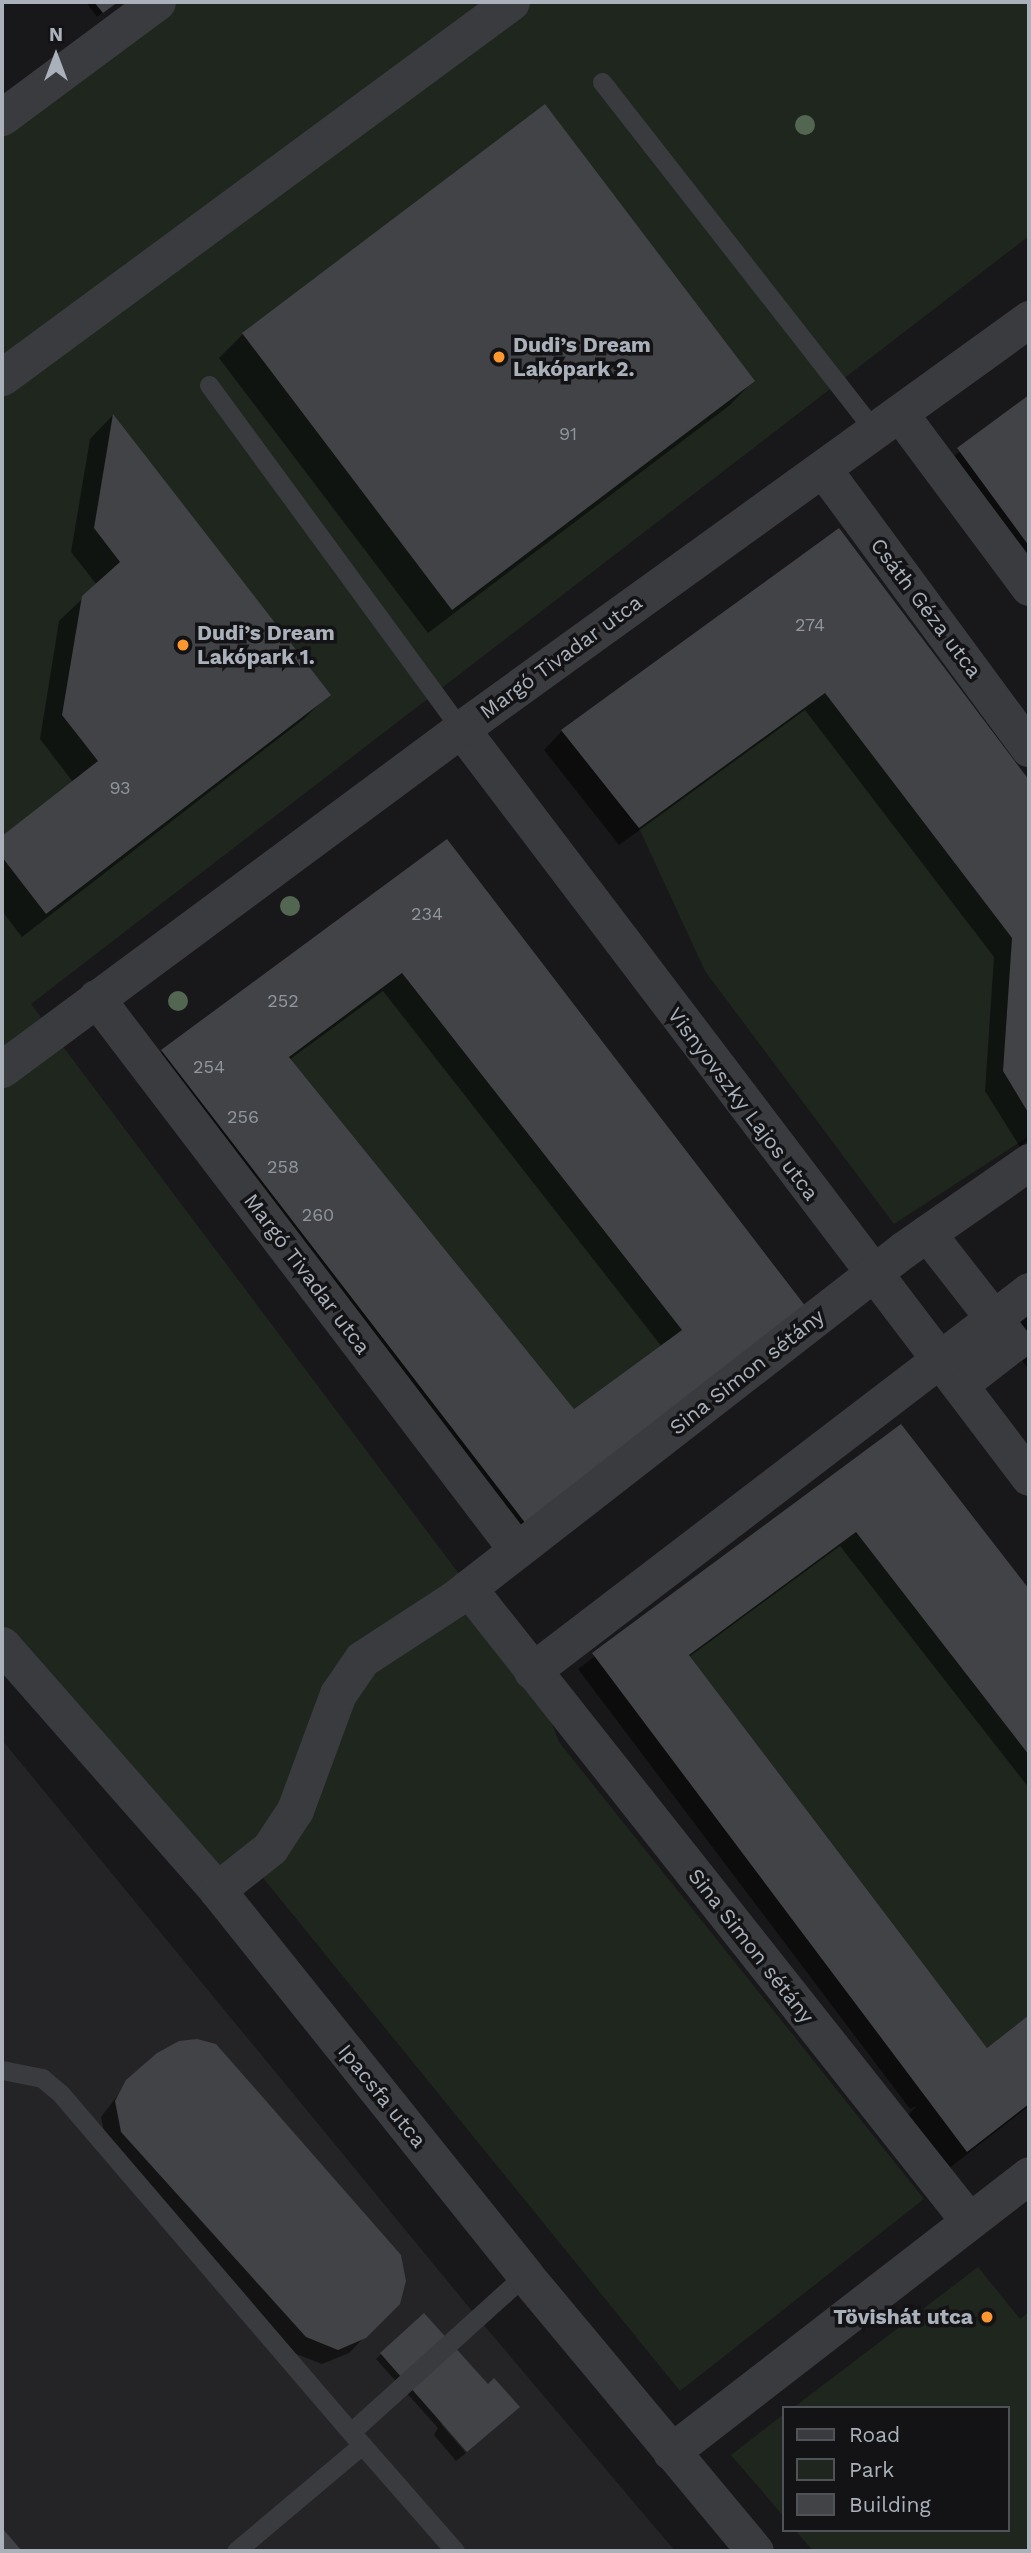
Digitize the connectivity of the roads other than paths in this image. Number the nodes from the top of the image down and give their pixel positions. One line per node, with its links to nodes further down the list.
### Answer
1 (157, 2): 4 (street)
2 (511, 2): 6 (street)
3 (602, 82): 8 (lane)
4 (2, 117)
5 (1029, 320): 8 (street, Margó Tivadar utca)
6 (2, 377)
7 (209, 385): 11 (lane)
8 (888, 423): 9 (street, Margó Tivadar utca); 10 (street)
9 (823, 469): 11 (street, Margó Tivadar utca); 12 (street, Csáth Géza utca)
10 (1029, 587)
11 (461, 729): 13 (street, Margó Tivadar utca); 17 (street, Visnyovszky Lajos utca)
12 (1029, 748)
13 (96, 998): 14 (street, Margó Tivadar utca); 22 (street, Margó Tivadar utca)
14 (2, 1069)
15 (1029, 1162): 16 (street, Sina Simon sétány)
16 (927, 1233): 17 (street, Sina Simon sétány); 19 (street)
17 (872, 1274): 20 (street, Visnyovszky Lajos utca); 22 (street, Sina Simon sétány)
18 (1029, 1291): 19 (street)
19 (993, 1318): 20 (street)
20 (949, 1372): 21 (street, Visnyovszky Lajos utca); 25 (street)
21 (1029, 1477)
22 (517, 1550): 23 (street, Sina Simon sétány)
23 (468, 1588): 25 (street, Sina Simon sétány); 26 (street, Sina Simon sétány)
24 (2, 1645): 26 (street, Ipacsfa utca)
25 (532, 1671): 29 (street, Sina Simon sétány)
26 (217, 1890): 30 (street, Ipacsfa utca)
27 (2, 2070): 31 (lane)
28 (1029, 2175): 29 (street)
29 (970, 2221): 32 (street)
30 (525, 2275): 31 (lane); 32 (street, Ipacsfa utca)
31 (356, 2438): 33 (lane); 34 (lane)
32 (671, 2452): 35 (street, Ipacsfa utca)
33 (236, 2551)
34 (455, 2551)
35 (755, 2551)

